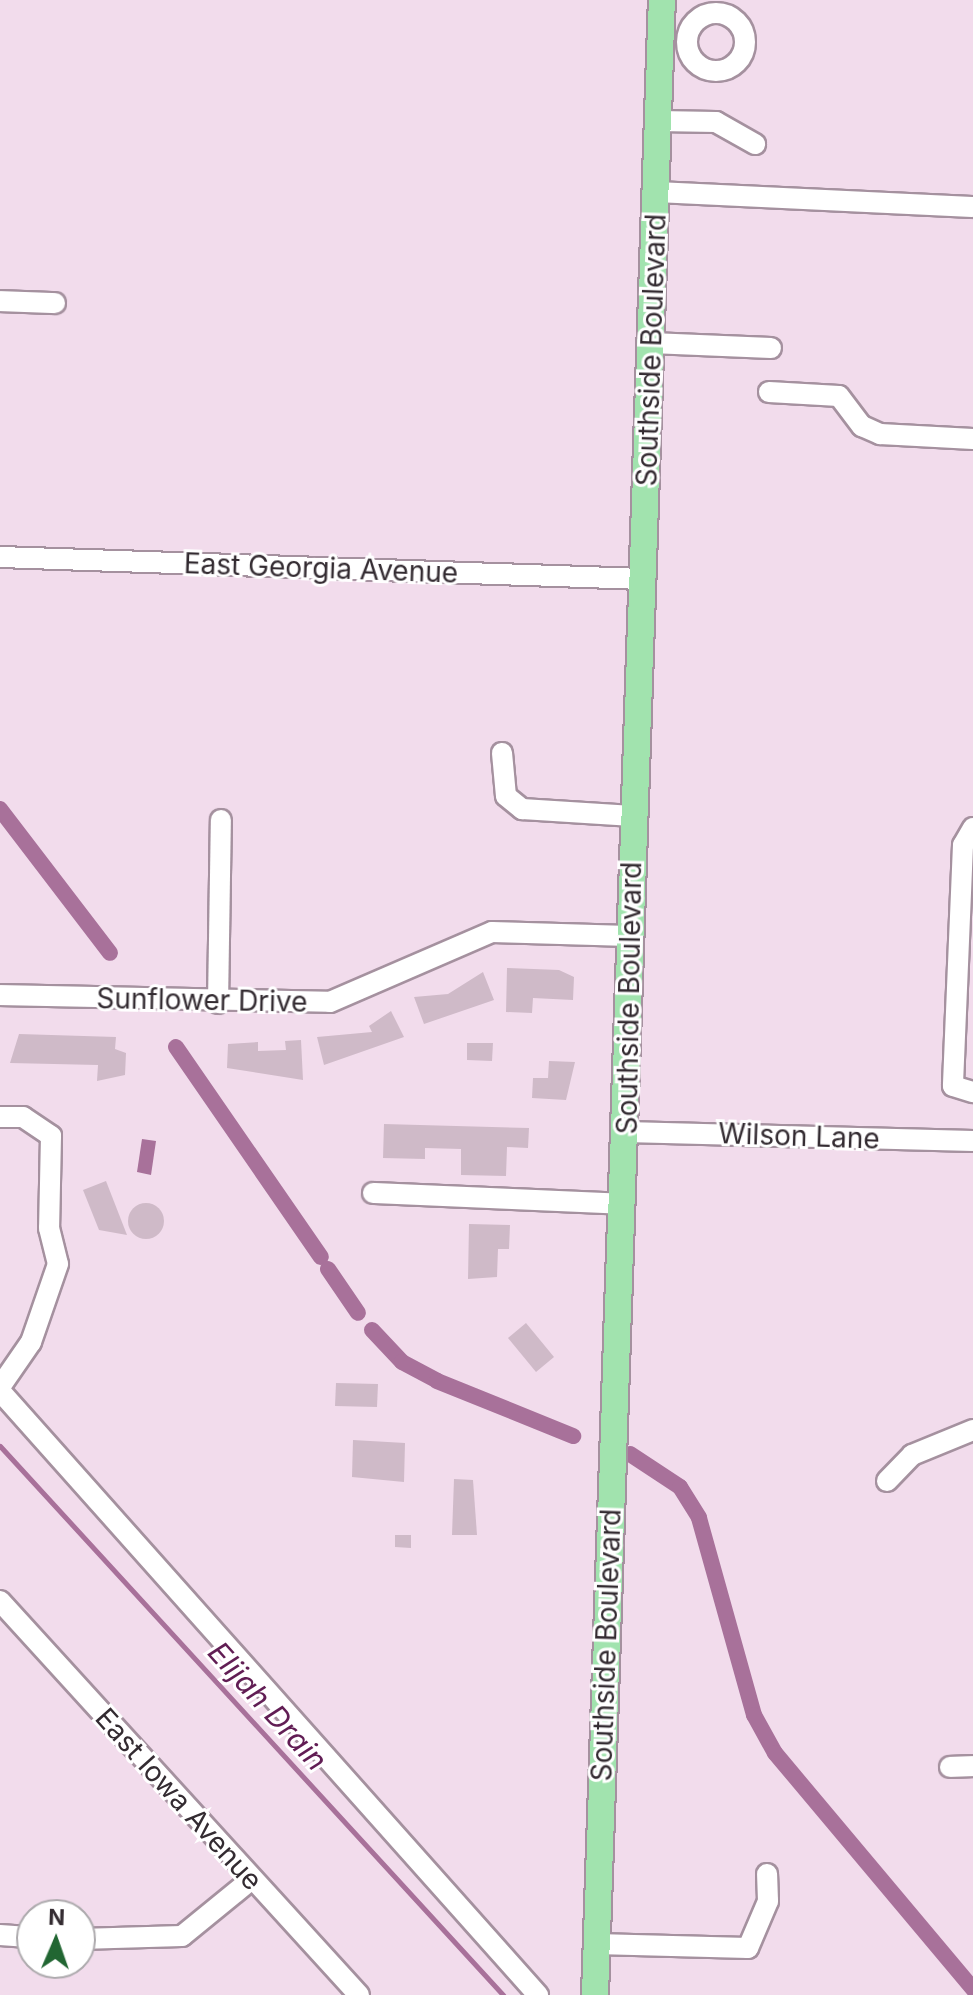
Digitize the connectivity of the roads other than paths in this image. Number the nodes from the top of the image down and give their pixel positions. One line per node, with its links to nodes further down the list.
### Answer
1 (662, 0): 2 (main road, Southside Boulevard)
2 (661, 33): 3 (street); 4 (main road, Southside Boulevard)
3 (690, 34)
4 (658, 121): 5 (street); 6 (main road, Southside Boulevard)
5 (755, 144)
6 (656, 192): 7 (street); 10 (main road, Southside Boulevard)
7 (973, 207)
8 (0, 301): 9 (street)
9 (55, 303)
10 (651, 343): 11 (street); 15 (main road, Southside Boulevard)
11 (771, 348)
12 (769, 392): 13 (street)
13 (973, 439)
14 (0, 557): 15 (street, East Georgia Avenue)
15 (643, 579): 17 (main road, Southside Boulevard)
16 (502, 753): 17 (street)
17 (633, 816): 20 (main road, Southside Boulevard)
18 (221, 820): 22 (street)
19 (973, 828): 23 (street)
20 (629, 936): 22 (street, Sunflower Drive); 25 (main road, Southside Boulevard)
21 (0, 995): 22 (street, Sunflower Drive)
22 (218, 1003)
23 (973, 1092)
24 (0, 1117): 29 (street)
25 (626, 1132): 26 (street, Wilson Lane); 28 (main road, Southside Boulevard)
26 (973, 1141)
27 (373, 1193): 28 (street)
28 (623, 1204): 38 (main road, Southside Boulevard)
29 (0, 1389): 40 (street)
30 (973, 1430): 31 (street)
31 (887, 1481)
32 (0, 1601): 36 (street, East Iowa Avenue)
33 (973, 1766): 34 (street)
34 (950, 1767)
35 (767, 1874): 38 (street)
36 (252, 1879): 37 (street); 39 (street, East Iowa Avenue)
37 (96, 1939)
38 (596, 1944): 41 (main road, Southside Boulevard)
39 (359, 1995)
40 (538, 1995)
41 (595, 1995)

